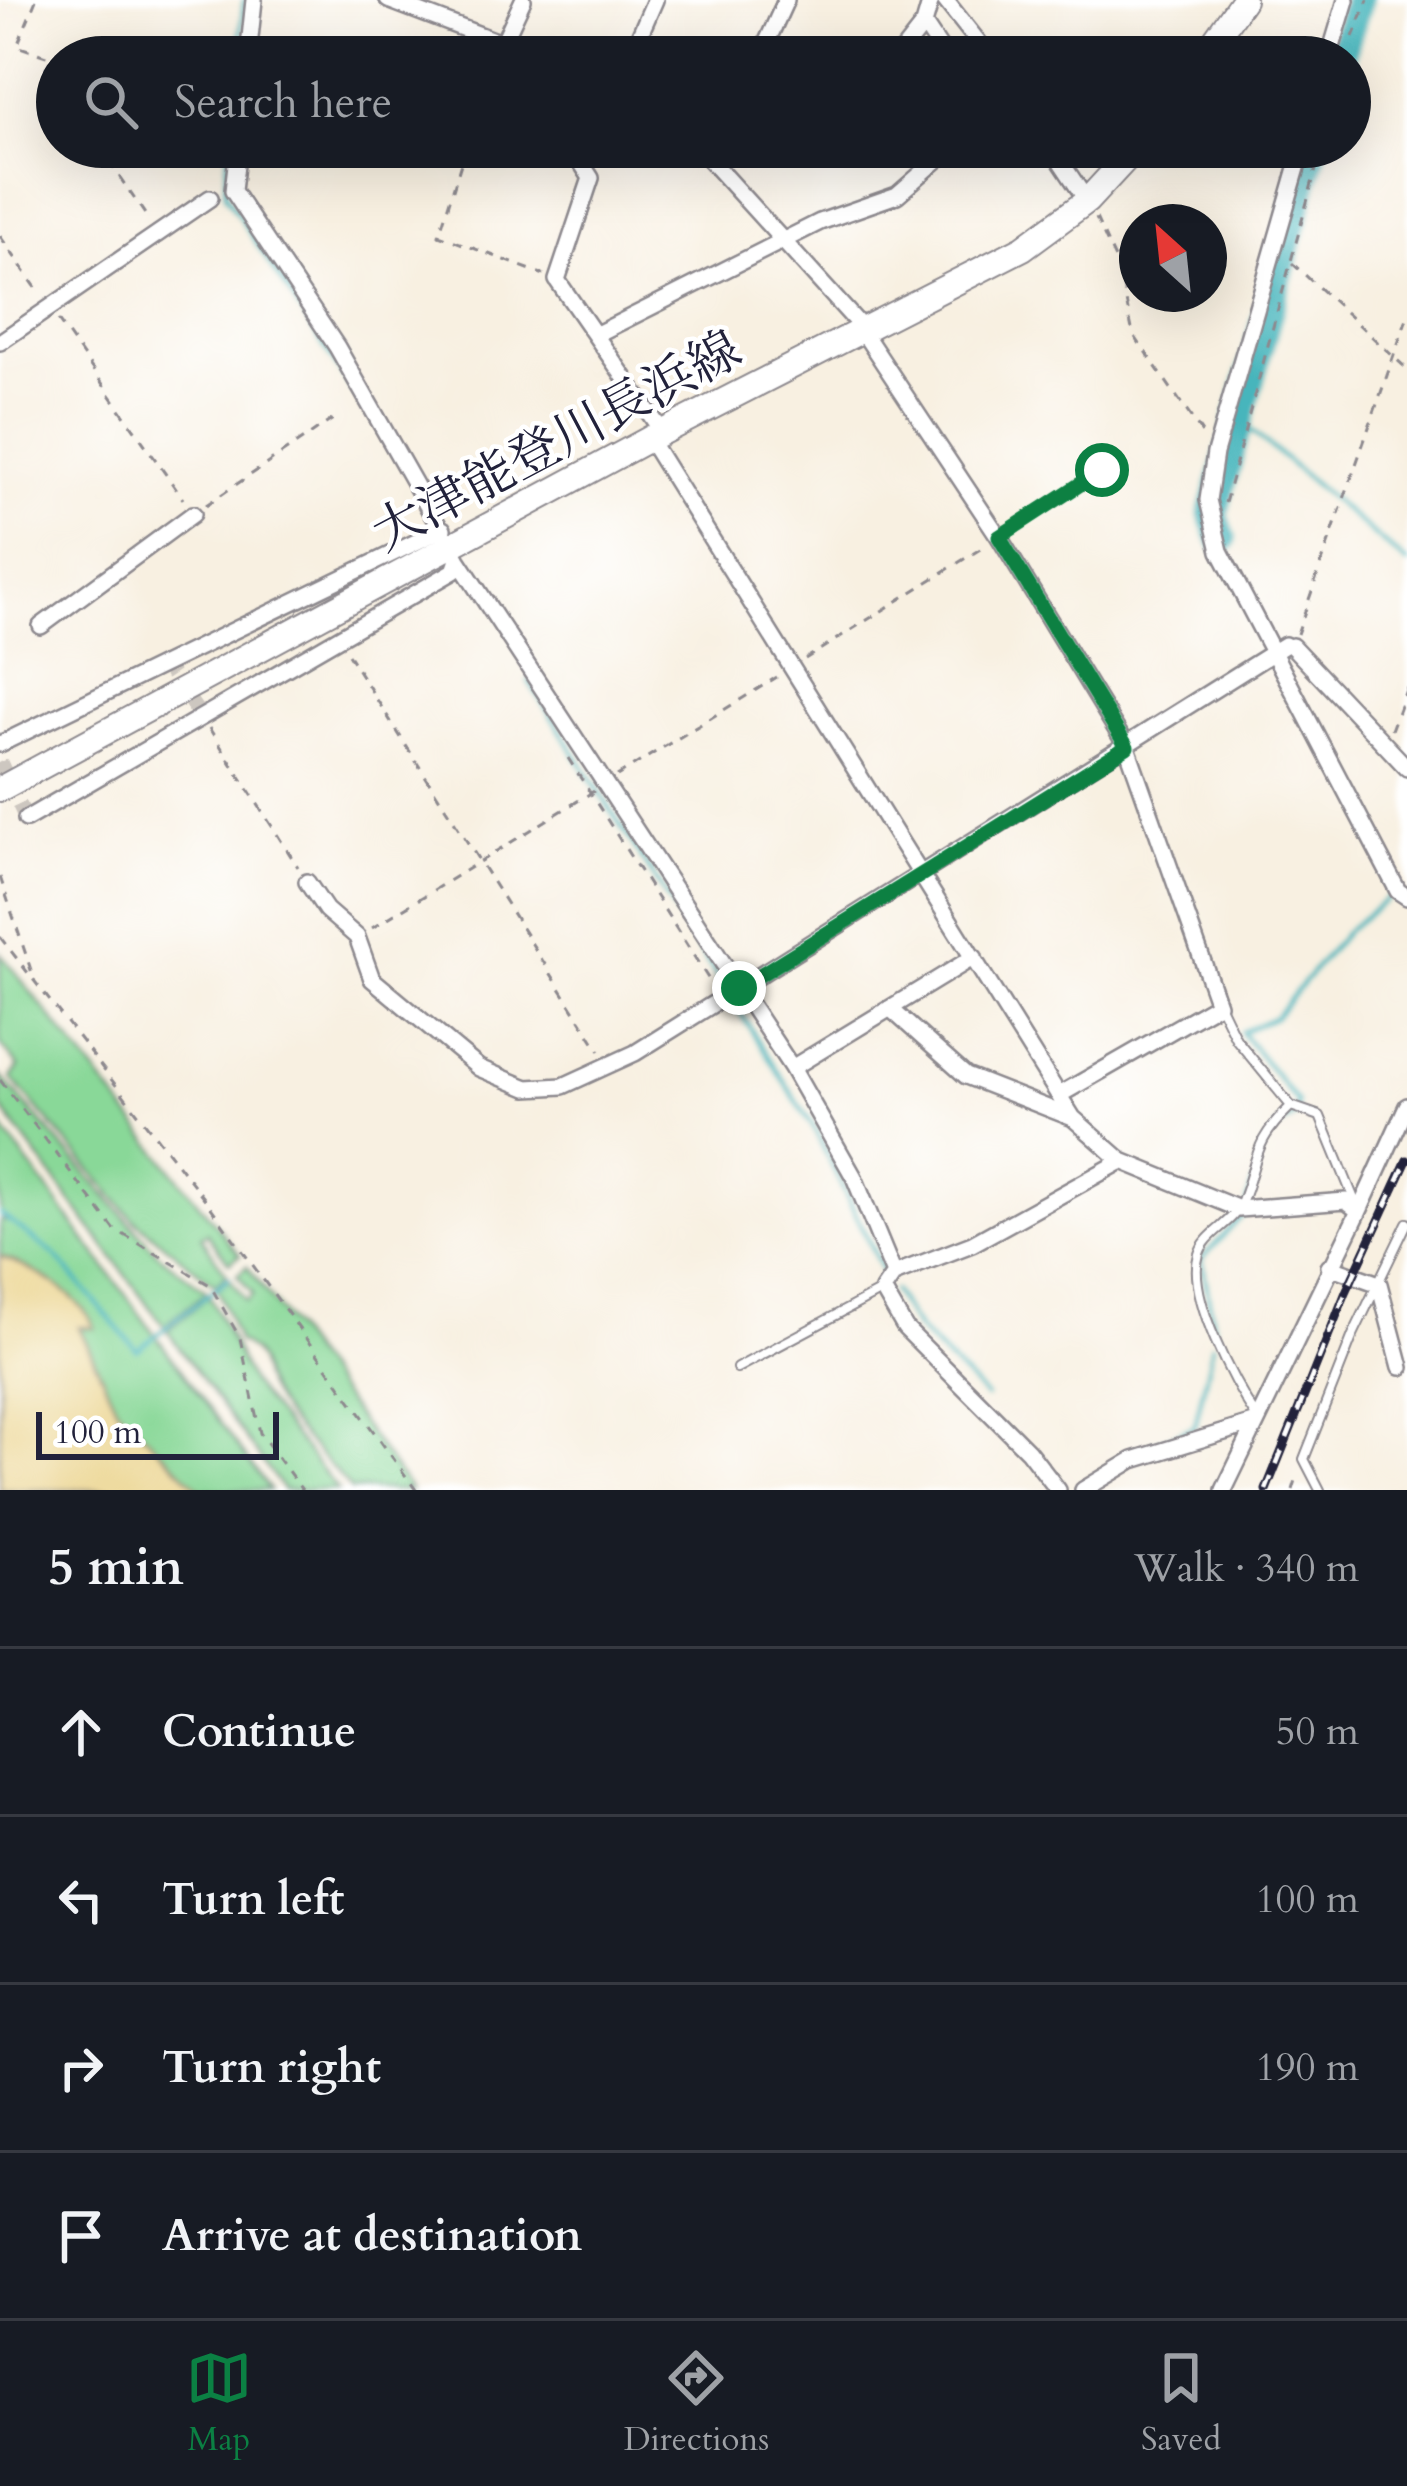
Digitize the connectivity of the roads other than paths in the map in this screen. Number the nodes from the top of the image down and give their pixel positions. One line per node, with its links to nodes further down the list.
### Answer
1 (254, 0): 11 (street)
2 (389, 0): 12 (street)
3 (524, 0): 13 (street)
4 (655, 0): 14 (street)
5 (786, 0): 15 (street)
6 (931, 0): 10 (street)
7 (945, 0): 18 (street)
8 (1243, 0): 19 (main road)
9 (1346, 0): 20 (street)
10 (924, 24): 16 (street); 17 (street)
11 (250, 36)
12 (478, 36)
13 (516, 36)
14 (639, 36)
15 (770, 36)
16 (915, 36)
17 (932, 36)
18 (973, 36)
19 (1218, 36)
20 (1335, 36)
21 (236, 168): 36 (street)
22 (585, 168): 32 (street)
23 (727, 168): 30 (street)
24 (928, 168): 30 (street)
25 (1066, 168): 29 (street)
26 (1118, 168): 29 (main road, 大津能登川長浜線)
27 (1297, 168): 38 (street)
28 (210, 198): 33 (street)
29 (1087, 201): 31 (main road, 大津能登川長浜線)
30 (785, 239): 31 (street); 32 (street)
31 (861, 330): 34 (main road, 大津能登川長浜線); 40 (street)
32 (597, 334): 34 (street)
33 (0, 342)
34 (656, 436): 36 (main road, 大津能登川長浜線); 44 (street)
35 (193, 514): 37 (street)
36 (451, 545): 39 (street); 42 (main road, 大津能登川長浜線); 43 (street); 48 (street)
37 (40, 626)
38 (1283, 648): 40 (street); 41 (street); 46 (street)
39 (0, 744)
40 (1127, 747): 44 (street); 49 (street)
41 (1407, 768)
42 (0, 789)
43 (26, 819)
44 (923, 874): 47 (street); 48 (street)
45 (308, 882): 48 (street)
46 (1407, 897)
47 (974, 957): 50 (street); 52 (street)
48 (729, 995): 51 (street)
49 (1219, 1004): 52 (street); 54 (lane)
50 (892, 1011): 51 (street); 55 (street)
51 (792, 1068): 61 (street)
52 (1061, 1094): 55 (street)
53 (1407, 1106): 58 (street)
54 (1296, 1107): 57 (lane); 58 (lane)
55 (1073, 1118): 56 (street)
56 (1122, 1161): 57 (street); 61 (street)
57 (1244, 1209): 58 (street); 66 (lane)
58 (1359, 1211): 60 (street)
59 (1407, 1223): 62 (lane)
60 (1329, 1266): 62 (street); 66 (street)
61 (894, 1274): 63 (street)
62 (1379, 1284): 65 (street); 70 (lane)
63 (883, 1290): 64 (lane); 67 (street)
64 (736, 1368)
65 (1404, 1372)
66 (1257, 1422): 68 (street); 69 (street)
67 (1058, 1490)
68 (1083, 1490)
69 (1224, 1490)
70 (1320, 1490)

